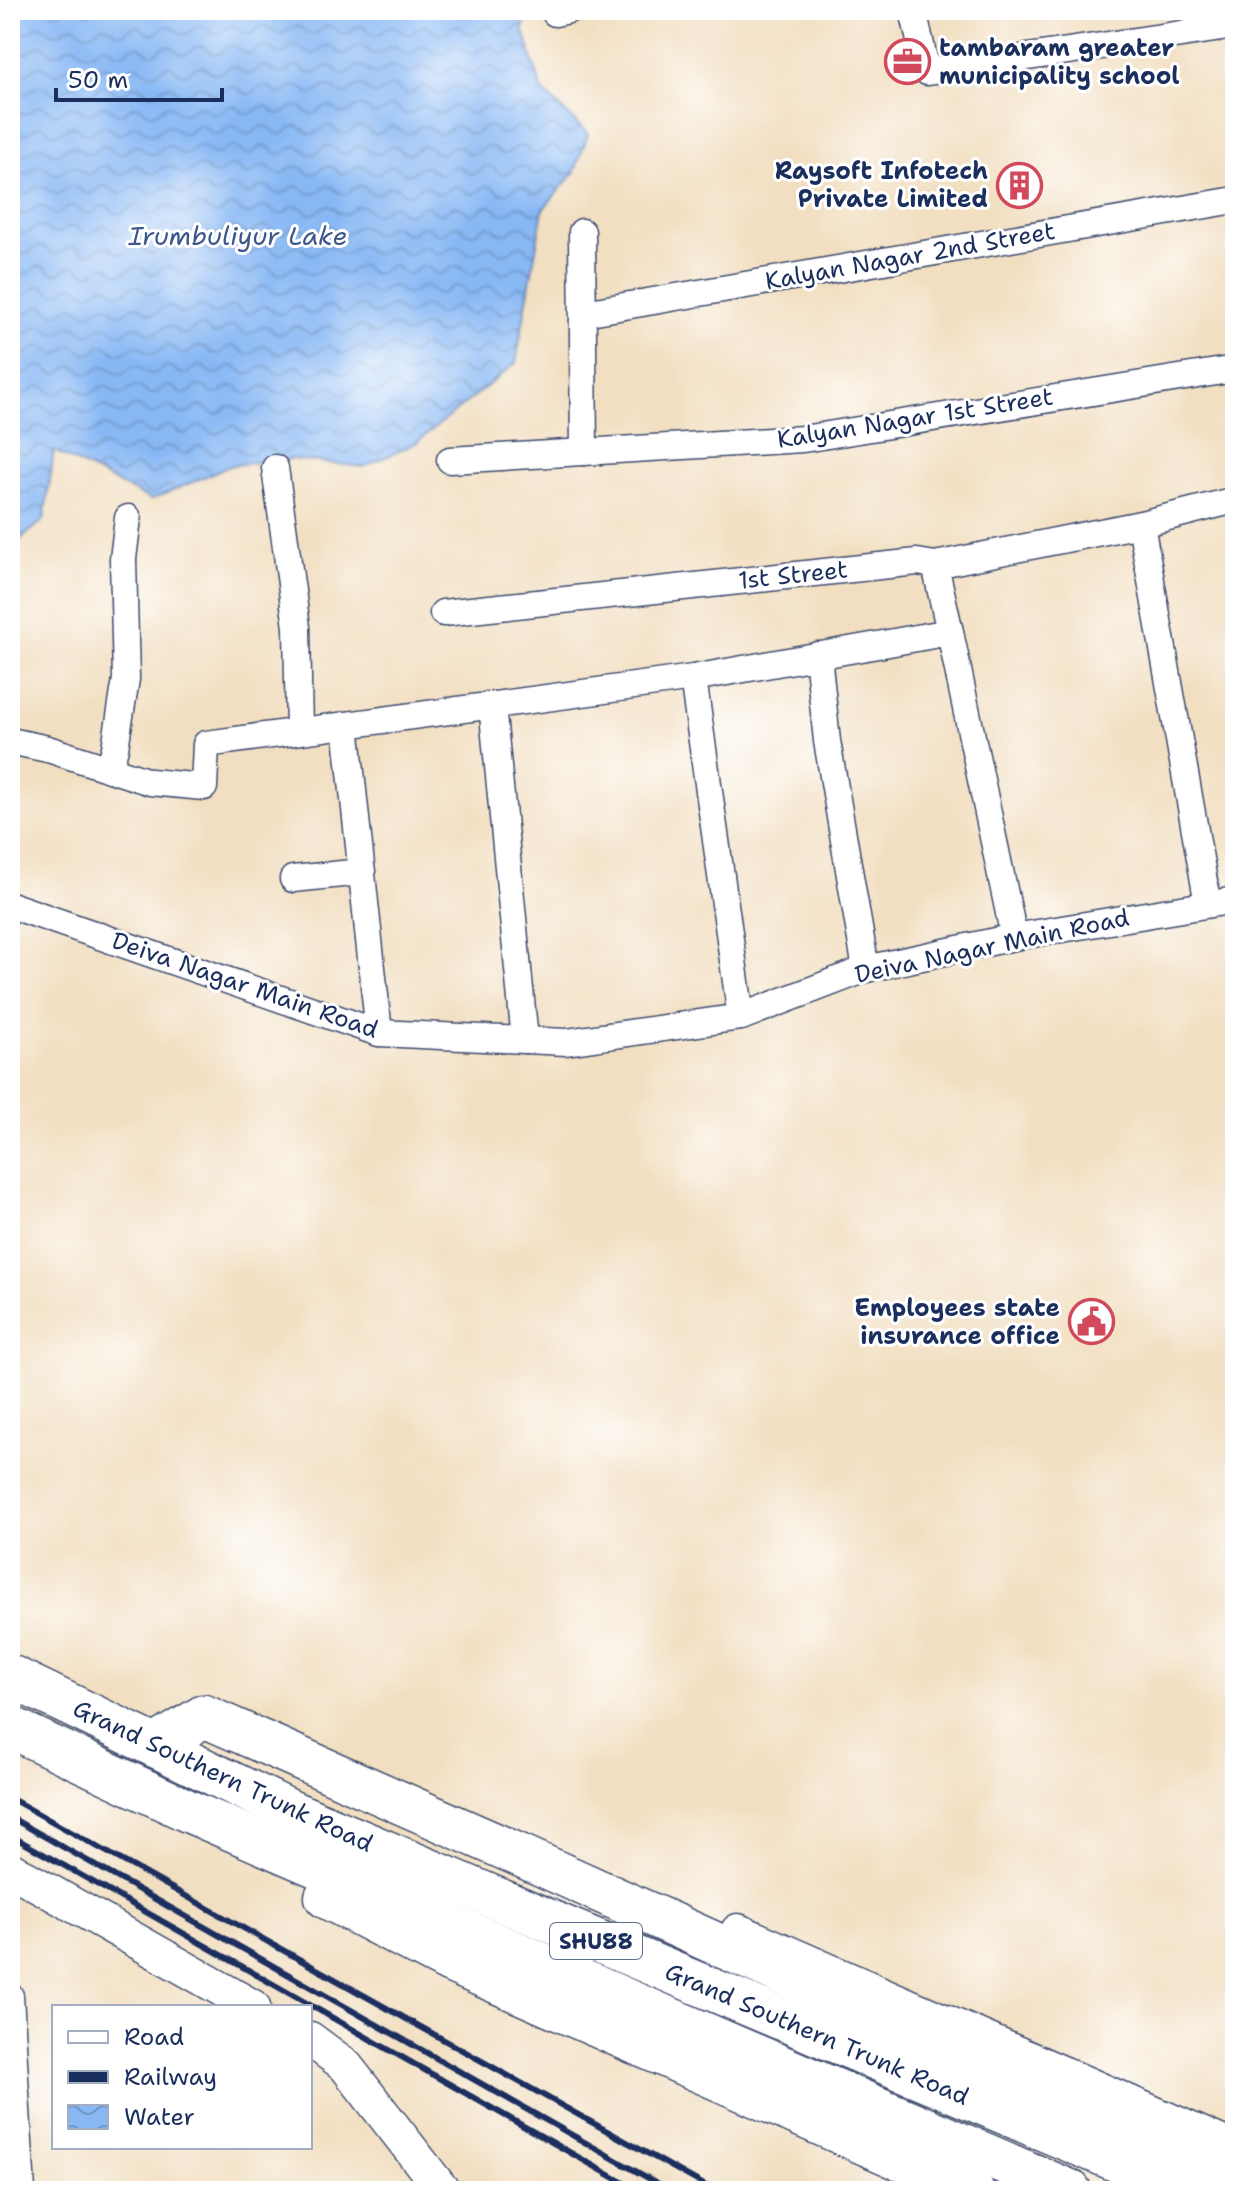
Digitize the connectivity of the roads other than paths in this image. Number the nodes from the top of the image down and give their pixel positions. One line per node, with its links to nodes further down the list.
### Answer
1 (913, 10): 4 (street)
2 (1234, 10): 3 (main road)
3 (1235, 16)
4 (1235, 26)
5 (1235, 200): 7 (street, Kalyan Nagar 2nd Street)
6 (582, 232): 7 (street)
7 (584, 313): 9 (street)
8 (1235, 369): 9 (street, Kalyan Nagar 1st Street)
9 (584, 452): 10 (street, Kalyan Nagar 1st Street)
10 (450, 460)
11 (275, 468): 22 (street)
12 (1235, 500): 14 (street, 1st Street)
13 (128, 518): 24 (street)
14 (1141, 524): 15 (street, 1st Street); 28 (street)
15 (935, 565): 16 (street, 1st Street); 17 (street)
16 (443, 613)
17 (950, 632): 18 (street); 30 (street)
18 (818, 655): 19 (street); 31 (street)
19 (693, 678): 20 (street); 32 (street)
20 (492, 705): 21 (street); 34 (street)
21 (346, 725): 22 (street); 25 (street)
22 (299, 731): 24 (street)
23 (10, 741): 24 (street)
24 (109, 769)
25 (362, 872): 26 (street); 33 (street)
26 (293, 879)
27 (1235, 900): 28 (street, Deiva Nagar Main Road)
28 (1208, 904): 30 (street, Deiva Nagar Main Road)
29 (10, 905): 33 (street, Deiva Nagar Main Road)
30 (1014, 937): 31 (street, Deiva Nagar Main Road)
31 (866, 969): 32 (street, Deiva Nagar Main Road)
32 (741, 1017): 34 (street, Deiva Nagar Main Road)
33 (379, 1033): 34 (street, Deiva Nagar Main Road)
34 (525, 1040)
35 (10, 1676): 37 (main road, Grand Southern Trunk Road / SHU88)
36 (10, 1727): 38 (main road, Grand Southern Trunk Road / SHU88)
37 (155, 1746): 39 (main road); 50 (main road, Grand Southern Trunk Road / SHU88)
38 (186, 1810): 48 (main road); 49 (main road, Grand Southern Trunk Road / SHU88)
39 (446, 1823): 44 (street); 45 (main road)
40 (10, 1869): 42 (street)
41 (10, 1996): 46 (street)
42 (249, 2005)
43 (312, 2040): 47 (street)
44 (1235, 2149)
45 (1235, 2178)
46 (22, 2191)
47 (443, 2191)
48 (973, 2191)
49 (1070, 2191)
50 (1189, 2191)

